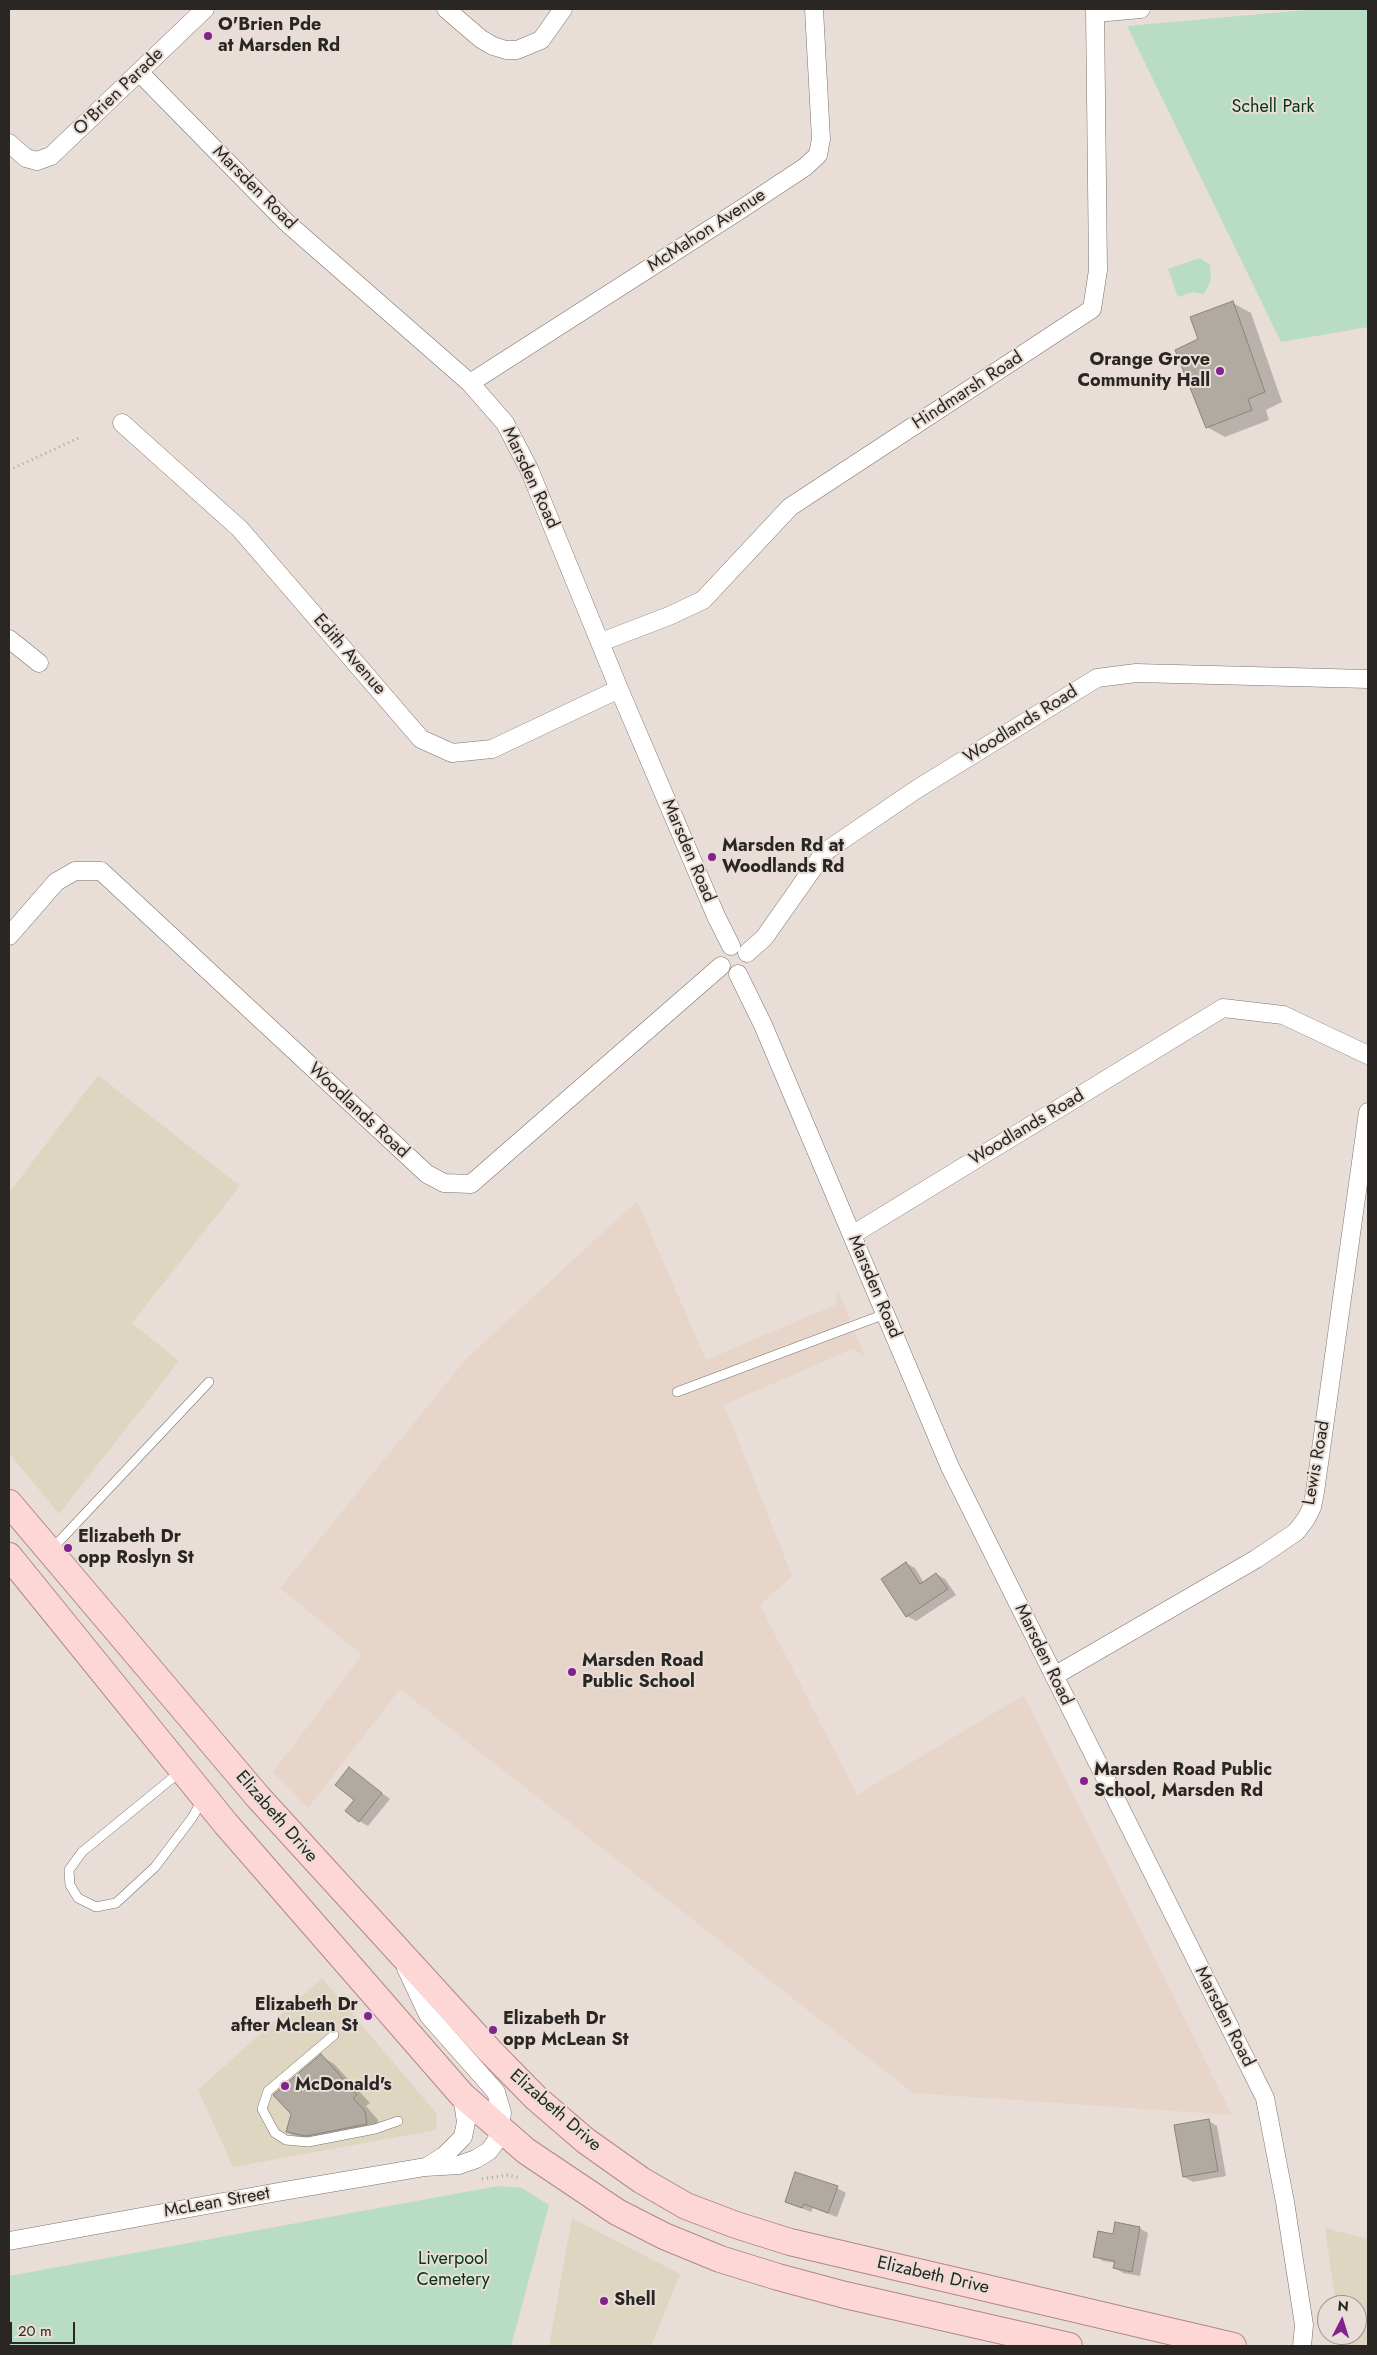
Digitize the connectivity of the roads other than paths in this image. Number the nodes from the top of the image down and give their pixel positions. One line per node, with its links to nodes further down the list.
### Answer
1 (205, 9): 7 (street, O'Brien Parade)
2 (446, 9): 3 (street)
3 (563, 9)
4 (814, 9): 9 (street, McMahon Avenue)
5 (1141, 9): 6 (street)
6 (1096, 11): 12 (street, Hindmarsh Road)
7 (139, 72): 8 (street, O'Brien Parade); 9 (street, Marsden Road)
8 (9, 143)
9 (470, 383): 12 (street, Marsden Road)
10 (122, 423): 15 (street, Edith Avenue)
11 (9, 639): 13 (street)
12 (601, 642): 15 (street, Marsden Road)
13 (39, 663)
14 (1368, 679): 18 (street, Woodlands Road)
15 (619, 689): 17 (street, Marsden Road)
16 (9, 936): 19 (street, Woodlands Road)
17 (731, 946): 18 (street); 19 (street)
18 (747, 953): 20 (street)
19 (722, 966): 20 (street)
20 (738, 974): 24 (street, Marsden Road)
21 (1368, 1056): 22 (street); 24 (street, Woodlands Road)
22 (1368, 1069)
23 (1368, 1112): 31 (street, Lewis Road)
24 (852, 1235): 25 (street, Marsden Road)
25 (885, 1314): 27 (lane); 31 (street, Marsden Road)
26 (209, 1382): 29 (lane)
27 (677, 1392)
28 (9, 1502): 29 (main road, Elizabeth Drive)
29 (50, 1552): 34 (main road, Elizabeth Drive)
30 (9, 1556): 32 (main road)
31 (1054, 1676): 43 (street, Marsden Road)
32 (183, 1770): 33 (main road); 33 (lane)
33 (204, 1796): 36 (main road)
34 (401, 1956): 38 (street, McLean Street); 42 (main road, Elizabeth Drive)
35 (334, 2035): 37 (lane)
36 (462, 2095): 38 (main road); 39 (street, McLean Street)
37 (398, 2121)
38 (499, 2128): 39 (street, McLean Street); 41 (main road)
39 (425, 2167): 40 (street, McLean Street)
40 (9, 2241)
41 (1069, 2346)
42 (1233, 2346)
43 (1302, 2346)

